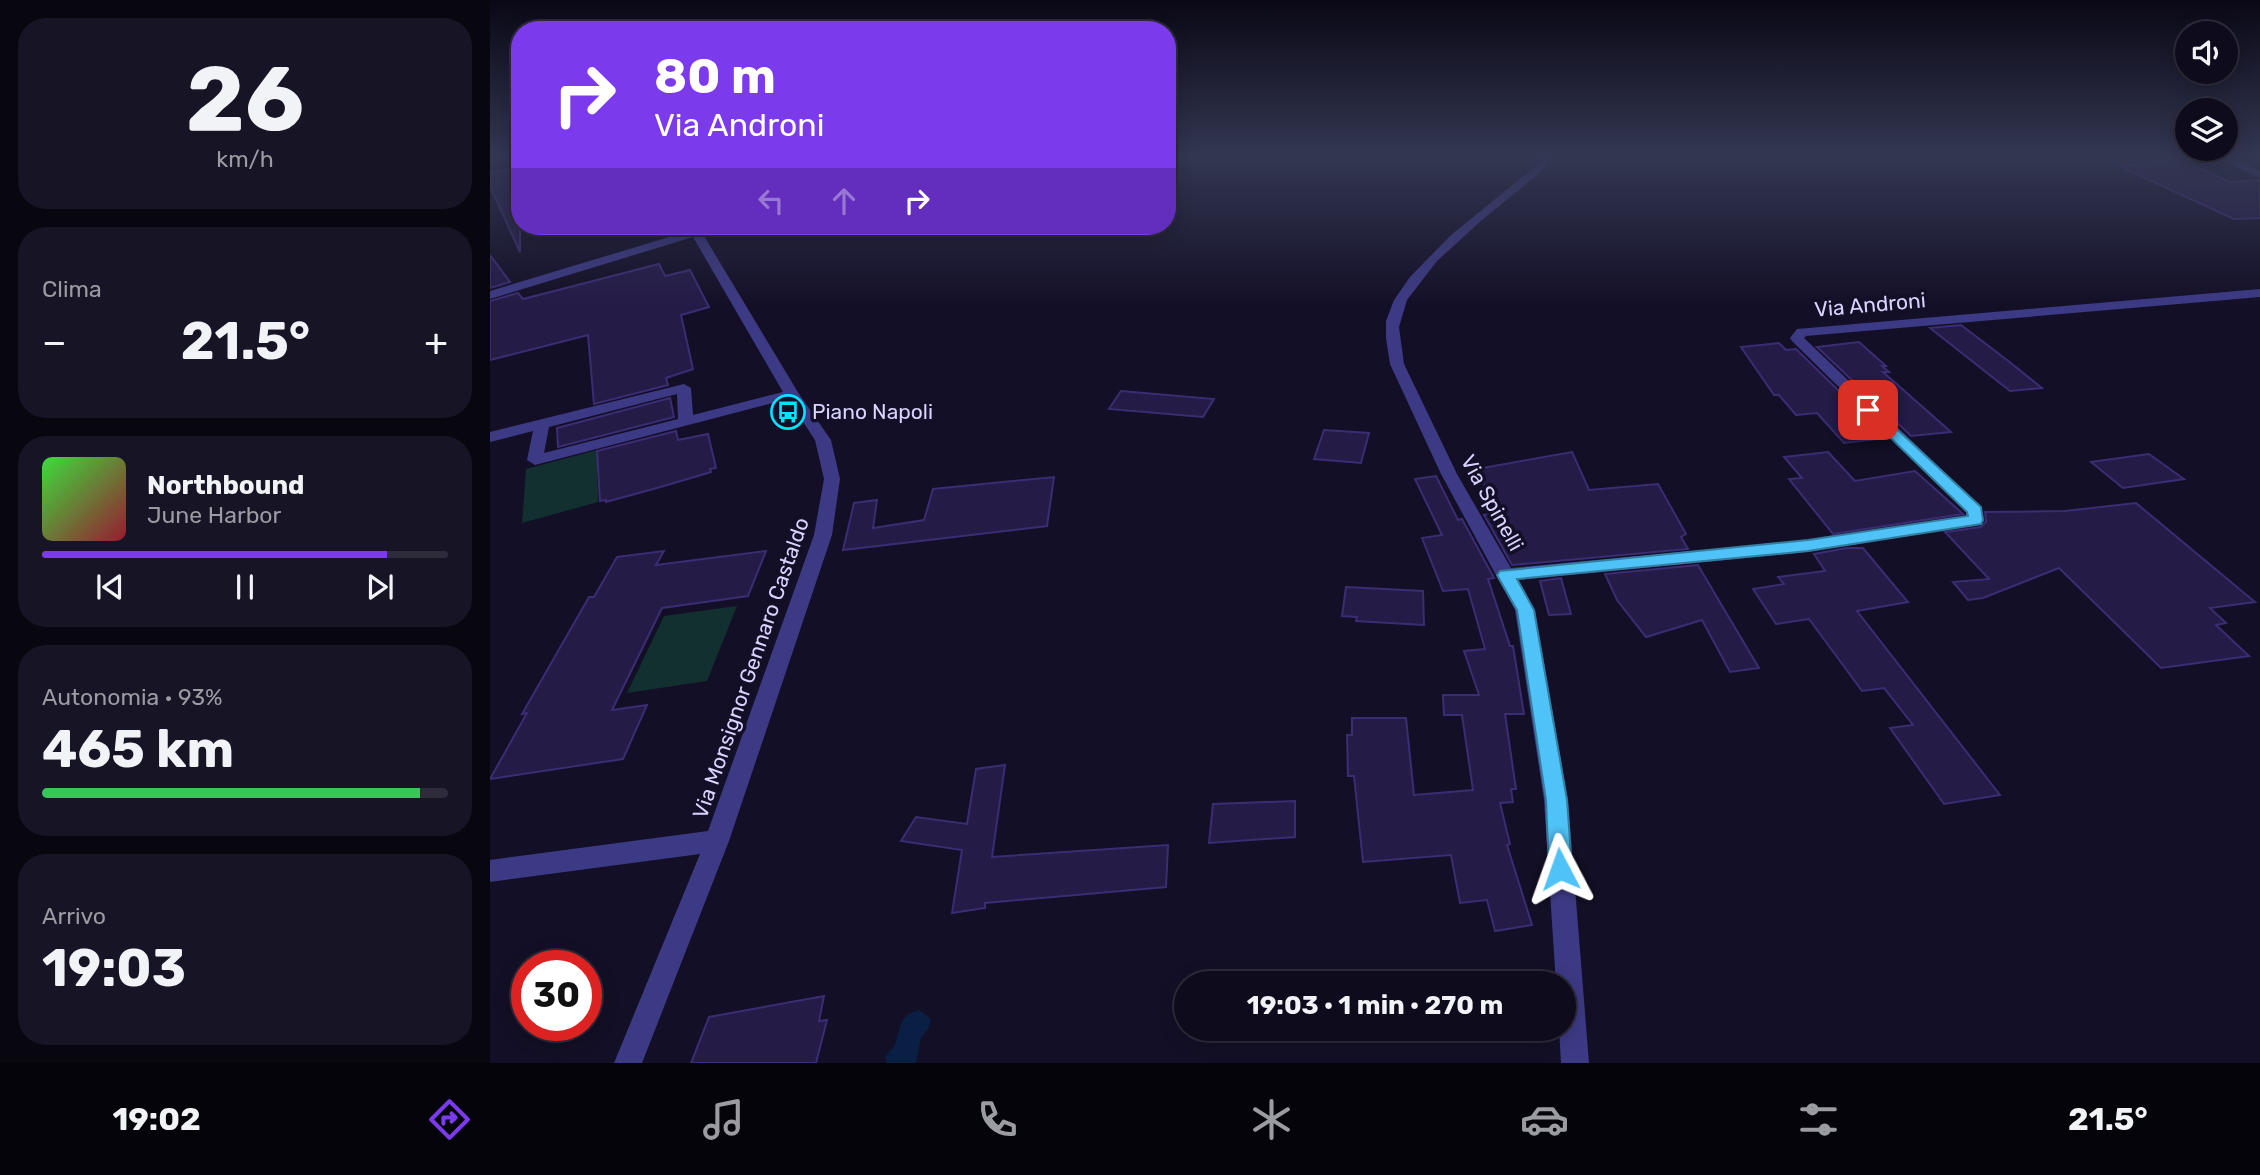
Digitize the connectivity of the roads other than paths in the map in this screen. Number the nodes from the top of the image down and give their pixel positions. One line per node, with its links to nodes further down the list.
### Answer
1 (1496, 207): 10 (street, Via Spinelli)
2 (675, 235): 5 (street)
3 (697, 235): 6 (street, Via Monsignor Gennaro Castaldo)
4 (2260, 293): 10 (street, Via Androni)
5 (490, 295)
6 (792, 394): 7 (street); 11 (street, Via Monsignor Gennaro Castaldo)
7 (686, 421): 8 (street); 8 (street)
8 (542, 424): 9 (street)
9 (490, 437)
10 (1506, 575): 14 (street, Via Spinelli)
11 (717, 841): 12 (street); 13 (street, Via Monsignor Gennaro Castaldo)
12 (490, 871)
13 (628, 1063)
14 (1575, 1063)

